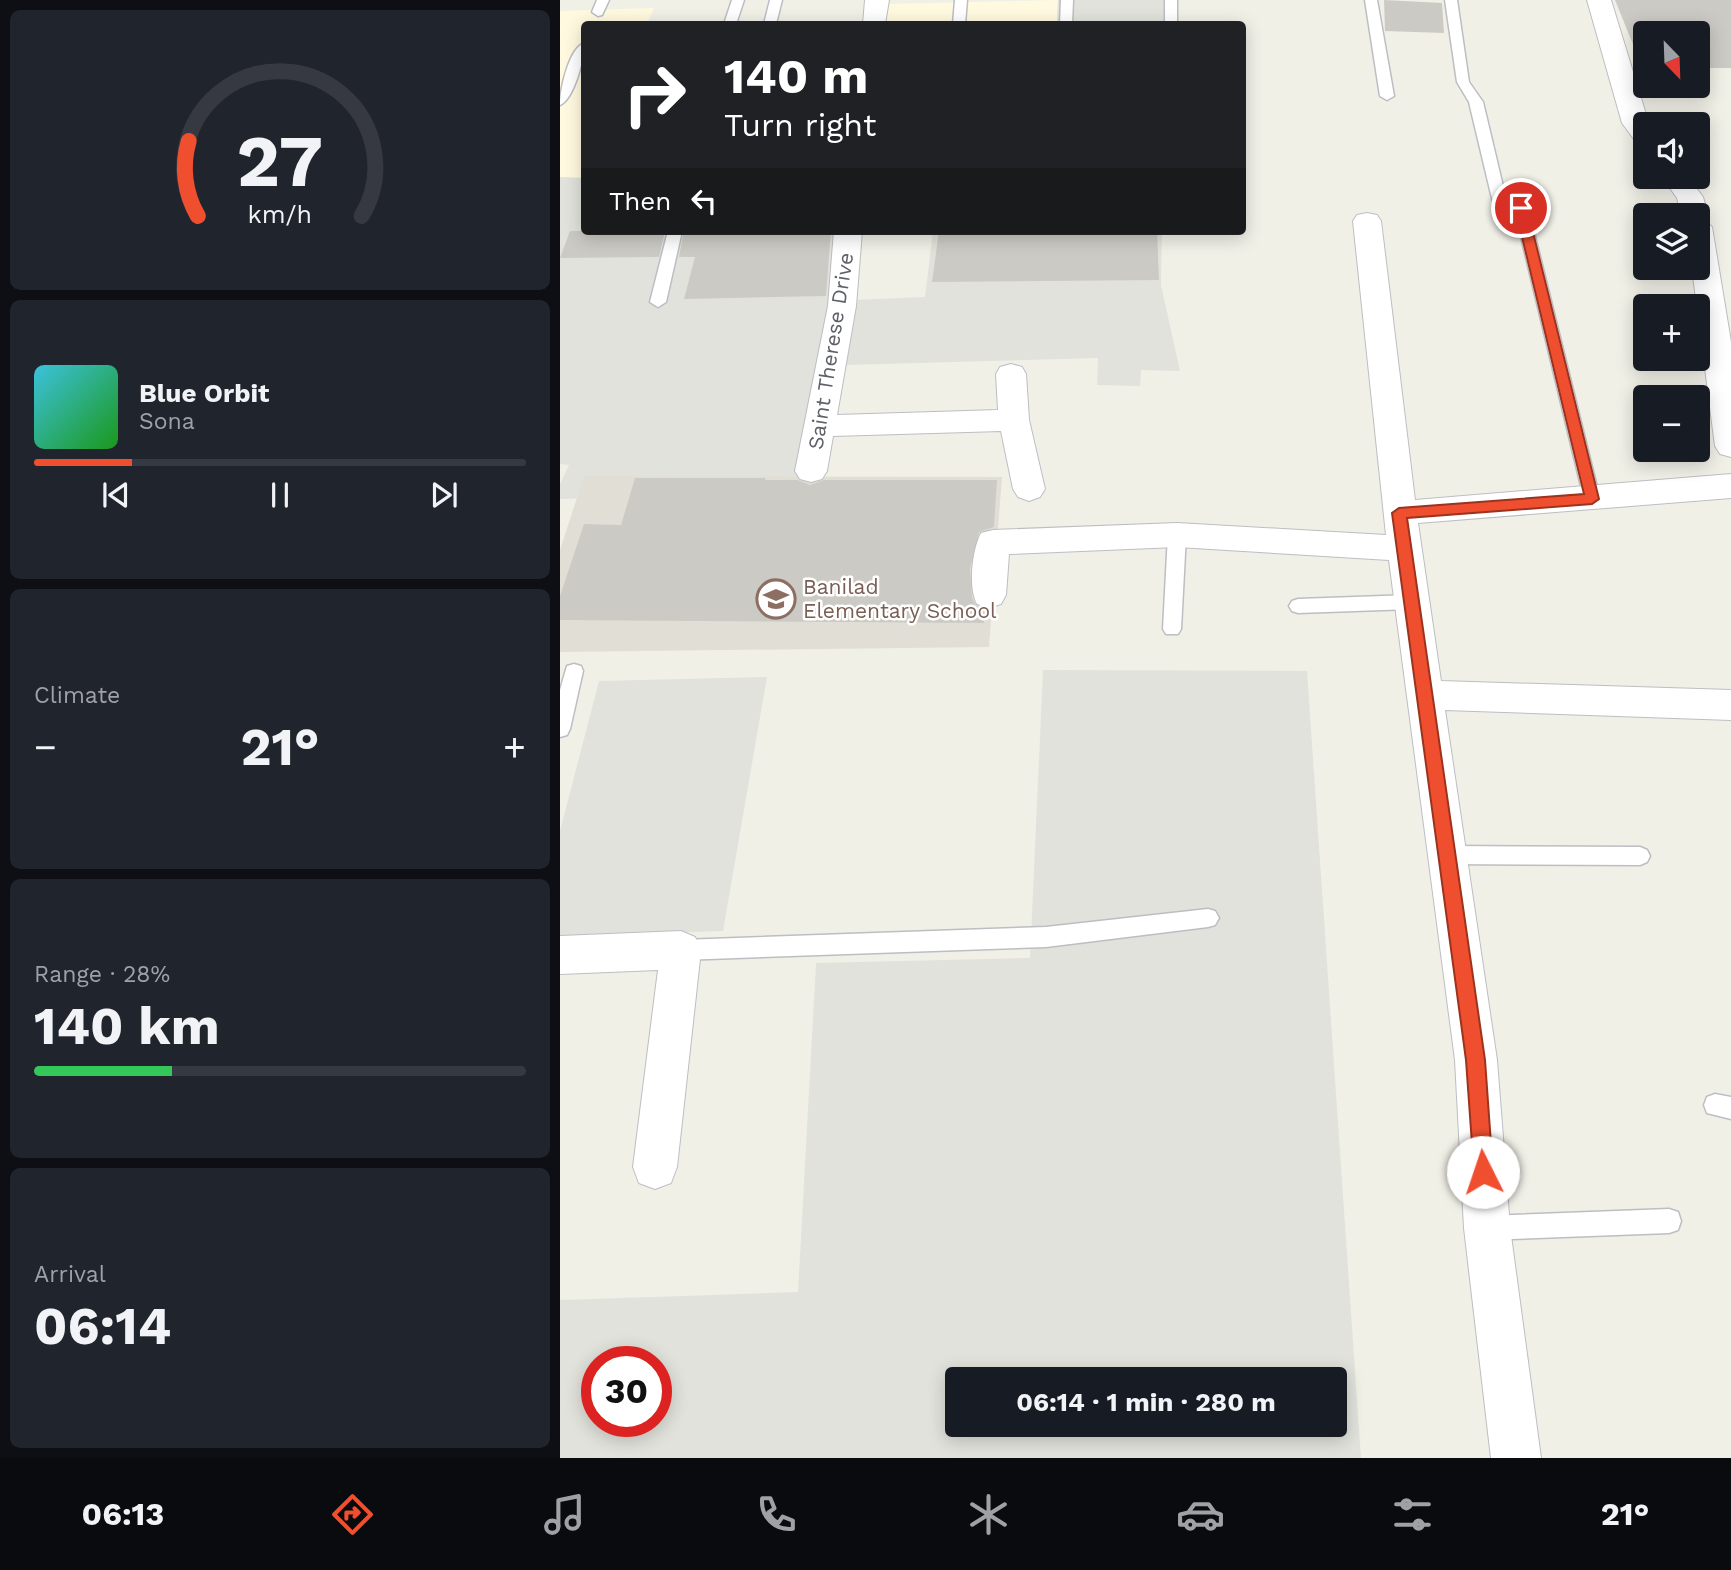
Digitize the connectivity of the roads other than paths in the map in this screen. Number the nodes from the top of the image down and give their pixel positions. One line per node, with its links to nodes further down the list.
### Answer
1 (738, 0): 10 (lane)
2 (776, 0): 11 (lane)
3 (877, 0): 12 (street)
4 (961, 0): 13 (lane)
5 (1067, 0): 14 (lane)
6 (1171, 0): 15 (lane)
7 (1371, 0): 17 (lane)
8 (1451, 0): 32 (lane)
9 (1599, 0): 19 (street)
10 (731, 21)
11 (770, 21)
12 (874, 21)
13 (958, 21)
14 (1066, 21)
15 (1171, 21)
16 (581, 54): 18 (lane)
17 (1387, 96)
18 (560, 100)
19 (1633, 116)
20 (1367, 221): 33 (street)
21 (674, 235): 24 (lane)
22 (848, 235): 27 (street, Saint Therese Drive)
23 (1707, 280): 28 (street)
24 (657, 302)
25 (1011, 374): 26 (street)
26 (1014, 420): 27 (street); 31 (street)
27 (821, 426): 29 (street, Saint Therese Drive)
28 (1731, 446)
29 (811, 471)
30 (1731, 486): 32 (street)
31 (1028, 489)
32 (1592, 499): 33 (street)
33 (1402, 531): 34 (street); 36 (street)
34 (1177, 535): 35 (street); 38 (lane)
35 (989, 595)
36 (1411, 602): 37 (lane); 40 (street)
37 (1298, 607)
38 (1172, 629)
39 (574, 671): 42 (lane)
40 (1423, 695): 41 (street); 43 (street)
41 (1731, 705)
42 (560, 729)
43 (1447, 856): 44 (lane); 50 (street)
44 (1640, 856)
45 (1208, 918): 46 (lane)
46 (681, 950): 47 (street); 48 (street)
47 (560, 955)
48 (655, 1167)
49 (1669, 1221): 50 (lane)
50 (1487, 1228): 51 (street)
51 (1516, 1458)

